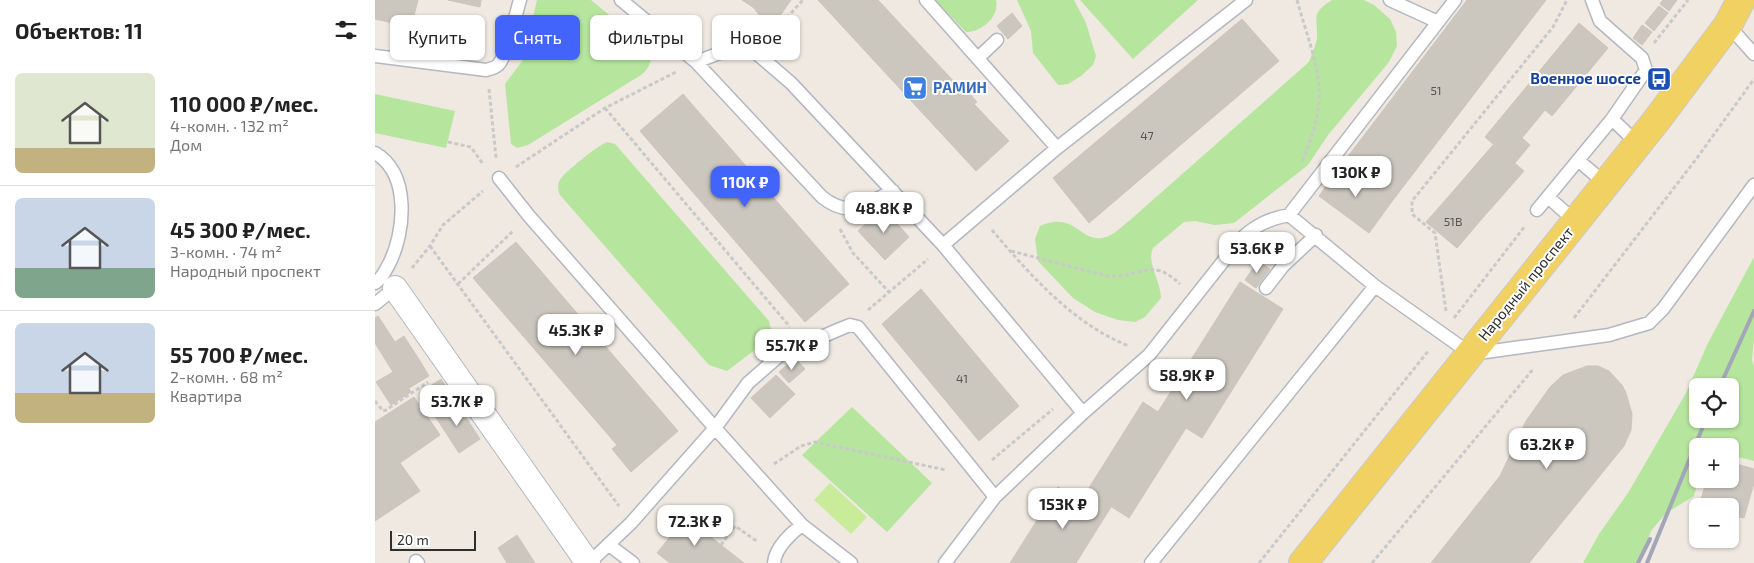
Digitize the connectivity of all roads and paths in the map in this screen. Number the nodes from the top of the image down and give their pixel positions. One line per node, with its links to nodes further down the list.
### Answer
1 (520, 0): 24 (lane)
2 (621, 0): 23 (lane)
3 (803, 0): 13 (path)
4 (926, 0): 20 (lane)
5 (1247, 0): 31 (lane)
6 (1297, 0): 34 (path)
7 (1390, 0): 14 (lane)
8 (1455, 0): 14 (lane)
9 (1567, 0): 59 (path)
10 (1592, 0): 21 (lane)
11 (1688, 0): 21 (path)
12 (1741, 0): 15 (main road, Народный проспект)
13 (789, 15)
14 (1438, 22): 44 (lane)
15 (1728, 25): 17 (lane); 29 (main road, Народный проспект)
16 (997, 40): 20 (lane)
17 (1754, 54)
18 (712, 55): 23 (lane)
19 (375, 56): 24 (lane)
20 (977, 58): 31 (lane)
21 (1642, 58): 27 (lane)
22 (764, 60): 39 (lane)
23 (696, 62): 26 (path); 41 (lane)
24 (487, 70): 36 (path)
25 (1754, 79): 35 (path)
26 (605, 108): 36 (path); 60 (path)
27 (1612, 119): 29 (lane); 33 (lane)
28 (448, 142): 30 (path)
29 (1638, 144): 37 (main road, Народный проспект)
30 (471, 147)
31 (1057, 148): 43 (lane)
32 (375, 153): 51 (lane)
33 (1579, 161): 37 (lane); 40 (lane)
34 (1301, 163)
35 (1685, 174)
36 (499, 178): 45 (lane); 48 (path)
37 (1606, 184): 46 (main road, Народный проспект)
38 (1754, 185): 61 (lane)
39 (893, 191): 41 (lane); 49 (lane)
40 (1548, 197): 42 (lane); 46 (lane)
41 (841, 209): 55 (path)
42 (1537, 210): 59 (path)
43 (979, 214): 49 (lane); 50 (path)
44 (1289, 215): 47 (lane); 56 (lane)
45 (529, 216): 52 (path); 67 (lane)
46 (1576, 222): 61 (main road, Народный проспект)
47 (1316, 235): 53 (lane); 54 (lane)
48 (430, 246): 51 (path); 52 (path)
49 (943, 246): 55 (path); 64 (lane)
50 (1010, 251): 56 (path); 62 (path)
51 (384, 282): 57 (lane); 63 (street)
52 (458, 284): 71 (path)
53 (1375, 286): 59 (lane); 80 (lane)
54 (1266, 288)
55 (889, 292): 58 (path)
56 (1195, 297): 62 (lane)
57 (375, 304)
58 (850, 325): 67 (lane); 68 (lane)
59 (1445, 330): 61 (lane); 81 (path)
60 (794, 331)
61 (1471, 354): 82 (main road, Народный проспект)
62 (1149, 355): 66 (lane)
63 (450, 368): 65 (path); 76 (street)
64 (1069, 396): 66 (lane); 68 (path)
65 (375, 401)
66 (1083, 413): 70 (lane)
67 (715, 428): 69 (lane); 71 (lane)
68 (977, 473): 69 (path); 70 (lane)
69 (759, 476): 72 (lane)
70 (995, 497): 79 (lane)
71 (631, 523): 73 (lane)
72 (802, 525): 75 (lane); 78 (lane)
73 (609, 545): 76 (lane); 77 (lane)
74 (721, 545): 75 (path)
75 (775, 559)
76 (588, 563)
77 (633, 563)
78 (851, 563)
79 (945, 563)
80 (1151, 563)
81 (1259, 563)
82 (1303, 563)

